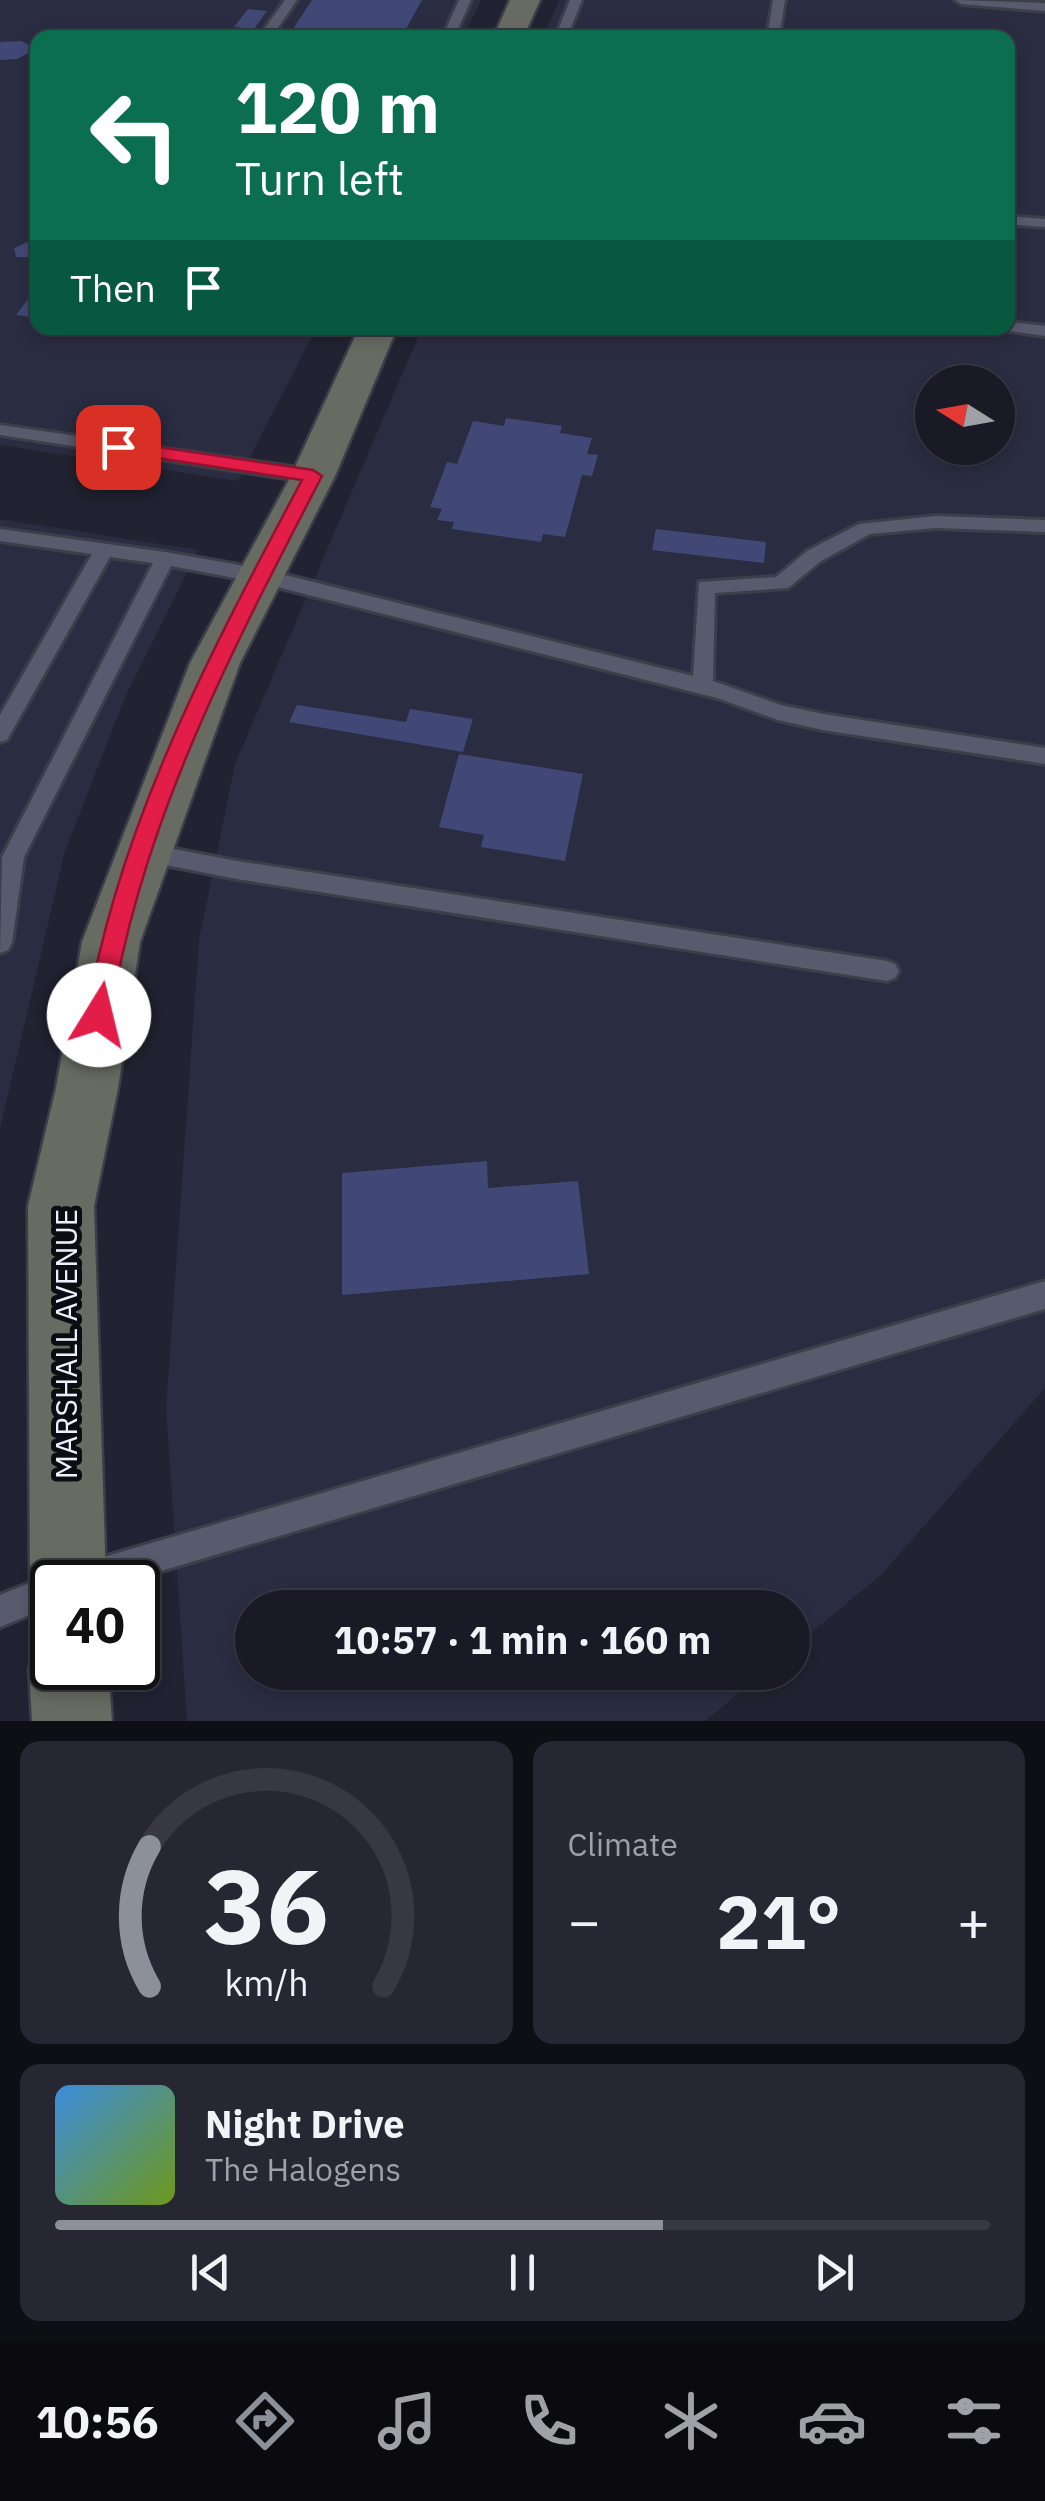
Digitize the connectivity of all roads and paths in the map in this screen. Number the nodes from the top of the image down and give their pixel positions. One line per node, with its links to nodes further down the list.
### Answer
1 (291, 0): 8 (lane)
2 (465, 0): 9 (lane)
3 (525, 0): 10 (street)
4 (576, 0): 11 (lane)
5 (779, 0): 12 (lane)
6 (961, 0): 7 (lane)
7 (1045, 7)
8 (270, 30)
9 (452, 30)
10 (512, 30)
11 (564, 30)
12 (774, 30)
13 (1015, 221): 14 (lane)
14 (1045, 223)
15 (1015, 328): 16 (lane)
16 (1045, 330)
17 (375, 335): 19 (street, MARSHALL AVENUE)
18 (0, 430): 19 (lane)
19 (313, 476): 24 (street, MARSHALL AVENUE)
20 (1045, 526): 25 (lane)
21 (0, 534): 22 (lane)
22 (104, 550): 23 (lane); 26 (lane)
23 (165, 558): 24 (lane); 29 (lane)
24 (261, 576): 25 (lane); 28 (street, MARSHALL AVENUE)
25 (704, 687): 27 (lane)
26 (0, 734)
27 (1045, 756)
28 (143, 852): 30 (lane); 32 (street, MARSHALL AVENUE)
29 (0, 944)
30 (888, 971)
31 (1045, 1294): 33 (lane)
32 (69, 1560)
33 (144, 1560)
34 (30, 1599): 35 (lane)
35 (0, 1612)
36 (70, 1690): 37 (street)
37 (72, 1721)

